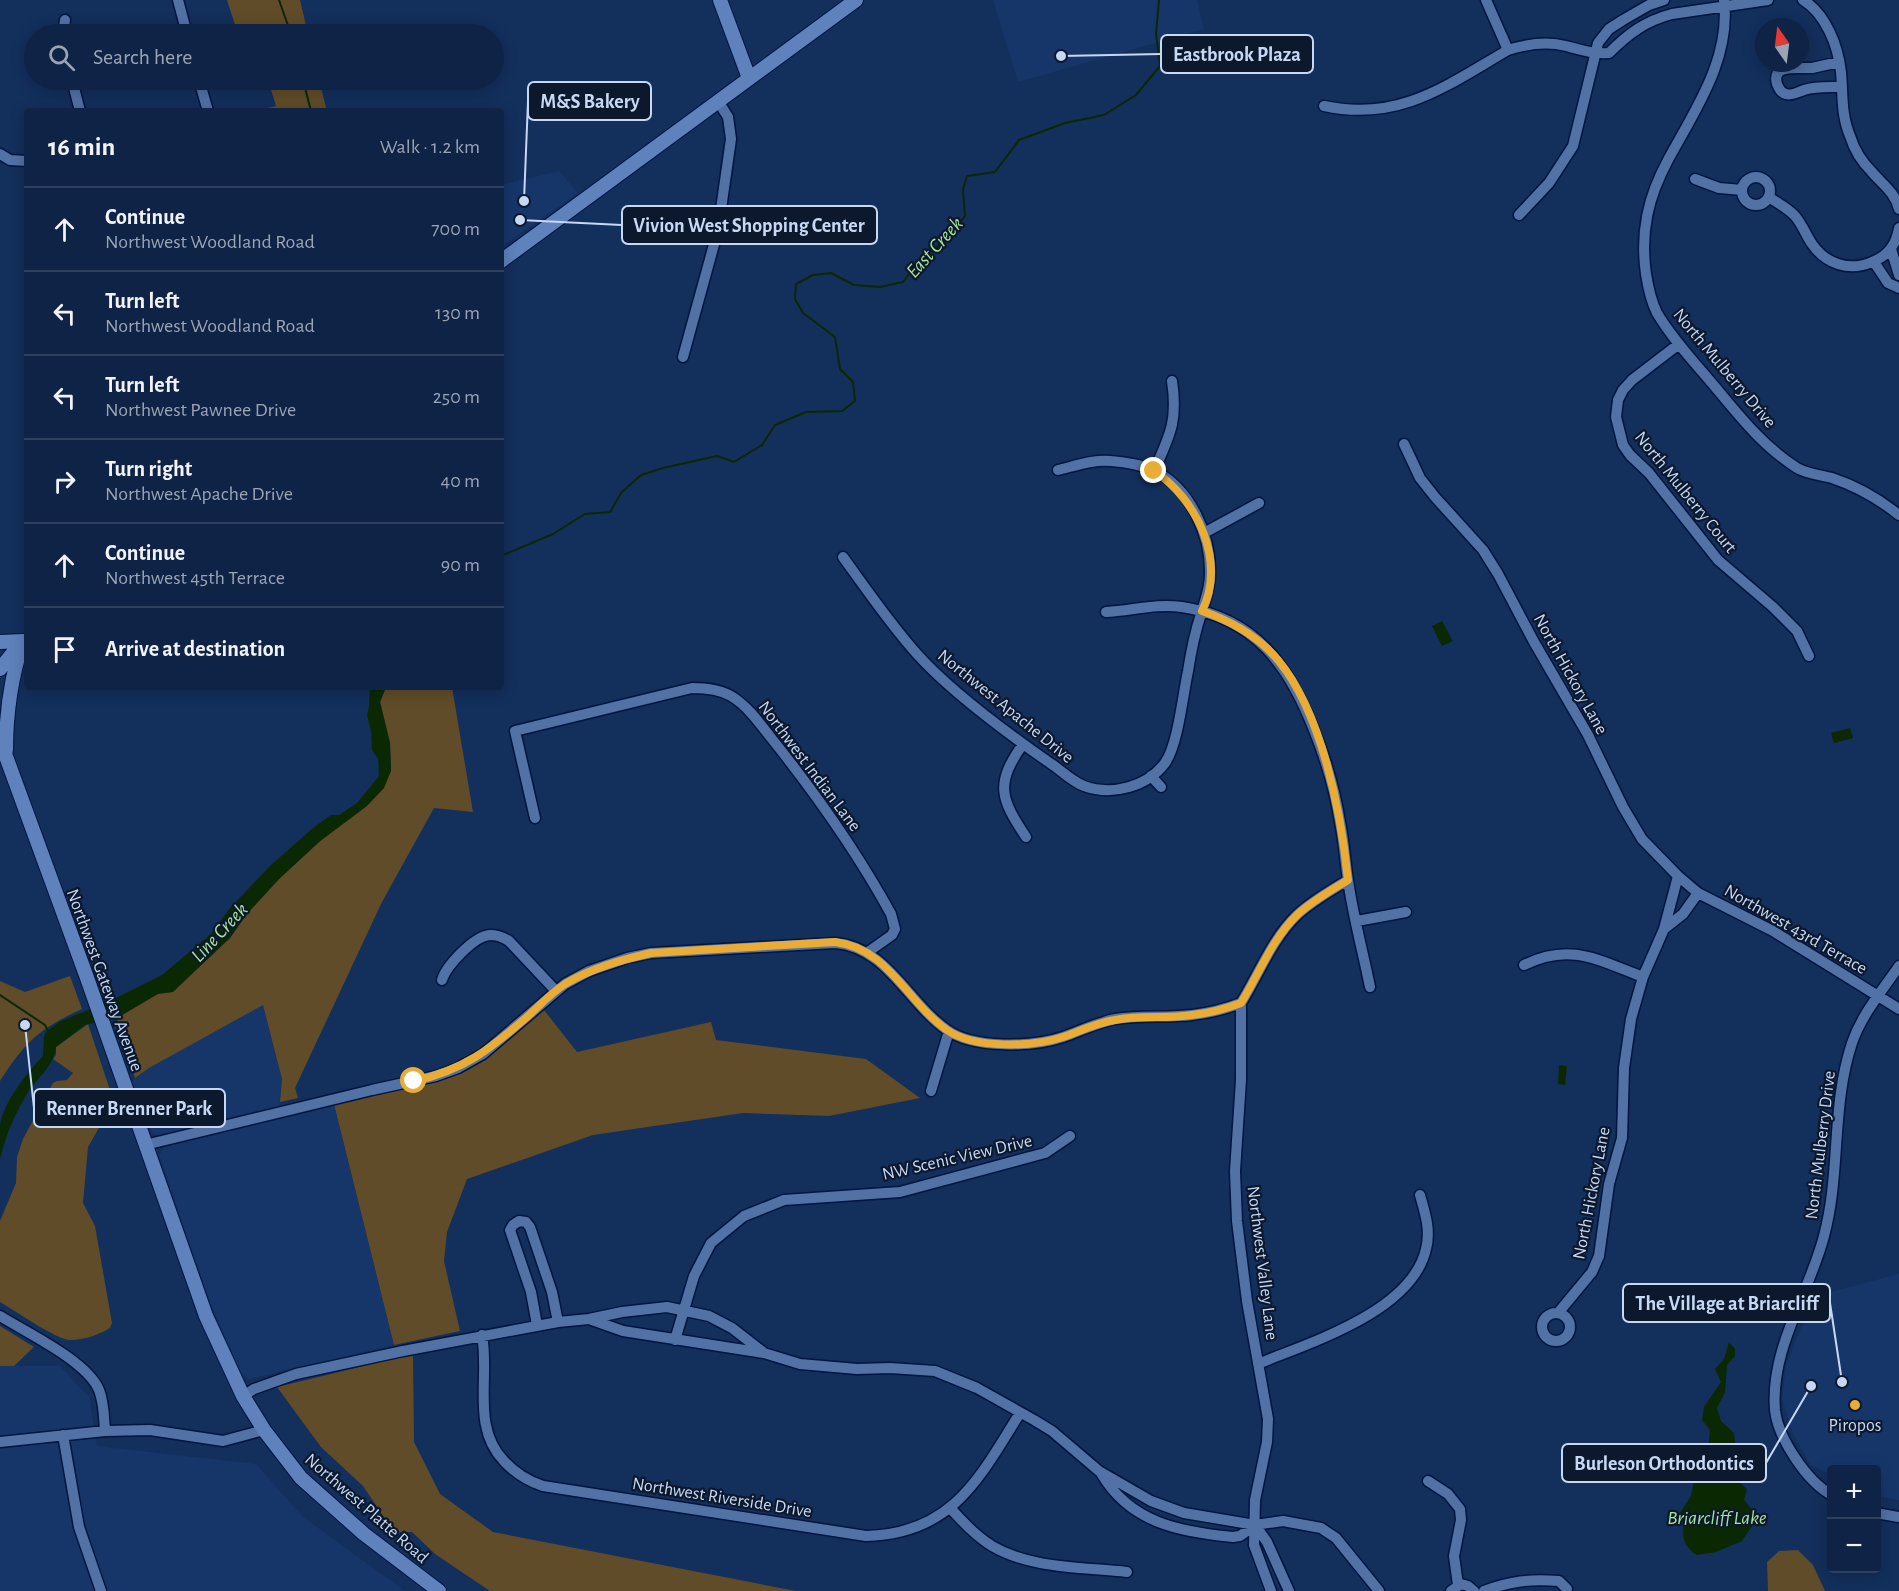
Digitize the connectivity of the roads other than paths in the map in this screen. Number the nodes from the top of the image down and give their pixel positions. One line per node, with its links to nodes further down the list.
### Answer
1 (178, 0): 12 (street)
2 (720, 0): 17 (main road)
3 (856, 0): 17 (main road)
4 (1486, 0): 14 (street)
5 (1664, 0): 9 (street)
6 (1768, 0): 8 (street)
7 (1803, 0): 16 (street)
8 (1724, 3): 13 (street); 38 (street, North Mulberry Drive)
9 (1636, 5): 13 (street); 15 (street)
10 (65, 20): 11 (street)
11 (64, 24)
12 (184, 24)
13 (1644, 24): 15 (street)
14 (1508, 50): 15 (street); 22 (street)
15 (1596, 54): 31 (street)
16 (1839, 62): 18 (street); 18 (street)
17 (749, 78): 21 (main road)
18 (1841, 87): 30 (street)
19 (75, 90): 23 (street)
20 (202, 90): 24 (street)
21 (718, 101): 34 (main road); 39 (street)
22 (1323, 106)
23 (79, 108)
24 (207, 108)
25 (0, 154): 26 (street)
26 (24, 161)
27 (1695, 179): 28 (street)
28 (1742, 190): 29 (street); 29 (street)
29 (1769, 197): 35 (street)
30 (1899, 209)
31 (1519, 215)
32 (1899, 228): 33 (street)
33 (1891, 249): 35 (street); 36 (street)
34 (504, 259)
35 (1874, 262): 37 (street)
36 (1899, 274)
37 (1899, 288)
38 (1679, 344): 45 (street, North Mulberry Drive); 54 (street, North Mulberry Court)
39 (683, 357)
40 (1172, 381): 43 (street)
41 (1404, 444): 63 (street, North Hickory Lane)
42 (1058, 470): 43 (street)
43 (1154, 471): 46 (street, Northwest Apache Drive)
44 (1259, 503): 46 (street)
45 (1899, 515)
46 (1204, 533): 48 (street, Northwest Apache Drive)
47 (843, 557): 57 (street, Northwest Apache Drive)
48 (1202, 611): 49 (street); 59 (street, Northwest Apache Drive); 64 (street)
49 (1106, 612)
50 (24, 639): 52 (main road)
51 (24, 640): 55 (main road)
52 (0, 642)
53 (24, 642): 58 (main road)
54 (1809, 656)
55 (0, 669)
56 (0, 740): 58 (main road, Northwest Gateway Avenue)
57 (1023, 744): 59 (street, Northwest Apache Drive); 62 (street)
58 (3, 758): 82 (main road, Northwest Gateway Avenue)
59 (1151, 776): 60 (street)
60 (1161, 787)
61 (536, 818): 69 (street, Northwest Indian Lane)
62 (1026, 837)
63 (1678, 876): 65 (street, Northwest 43rd Terrace); 68 (street, North Hickory Lane)
64 (1348, 880): 67 (street); 77 (street)
65 (1698, 893): 68 (street, North Hickory Lane); 76 (street, Northwest 43rd Terrace)
66 (1406, 912): 67 (street)
67 (1357, 921): 74 (street)
68 (1664, 929): 72 (street, North Hickory Lane)
69 (868, 952): 75 (street); 79 (street)
70 (1524, 965): 72 (street)
71 (1899, 966): 76 (street, North Mulberry Drive)
72 (1643, 977): 85 (street, North Hickory Lane)
73 (442, 980): 75 (street)
74 (1370, 987)
75 (556, 991): 82 (street)
76 (1879, 995): 78 (street, Northwest 43rd Terrace); 102 (street, North Mulberry Drive)
77 (1241, 1003): 79 (street); 93 (street, Northwest Valley Lane)
78 (1899, 1009)
79 (948, 1031): 80 (street)
80 (931, 1091)
81 (1070, 1136): 84 (street, NW Scenic View Drive)
82 (145, 1145): 94 (main road, Northwest Gateway Avenue)
83 (1420, 1195): 93 (street)
84 (684, 1311): 87 (street); 91 (street, NW Scenic View Drive); 92 (street)
85 (1558, 1313)
86 (0, 1316): 97 (street)
87 (589, 1319): 88 (street); 91 (street)
88 (558, 1322): 89 (street); 89 (street)
89 (537, 1325): 90 (street)
90 (482, 1335): 94 (street); 103 (street, Northwest Riverside Drive)
91 (675, 1340): 92 (street)
92 (764, 1353): 95 (street)
93 (1260, 1363): 106 (street, Northwest Valley Lane)
94 (243, 1396): 96 (main road, Northwest Gateway Avenue)
95 (1020, 1413): 100 (street); 103 (street, Northwest Riverside Drive)
96 (264, 1430): 97 (street); 111 (main road, Northwest Platte Road)
97 (105, 1431): 98 (street)
98 (63, 1435): 99 (street); 110 (street)
99 (0, 1442)
100 (1099, 1471): 106 (street); 106 (street)
101 (1428, 1481): 108 (street)
102 (1827, 1492)
103 (951, 1509): 107 (street)
104 (1881, 1514): 105 (street)
105 (1899, 1517)
106 (1255, 1525): 112 (street, Northwest Valley Lane); 113 (street); 114 (street)
107 (1127, 1572)
108 (1454, 1588): 115 (street)
109 (1567, 1589): 116 (street)
110 (101, 1591)
111 (439, 1591)
112 (1271, 1591)
113 (1289, 1591)
114 (1379, 1591)
115 (1474, 1591)
116 (1484, 1591)

